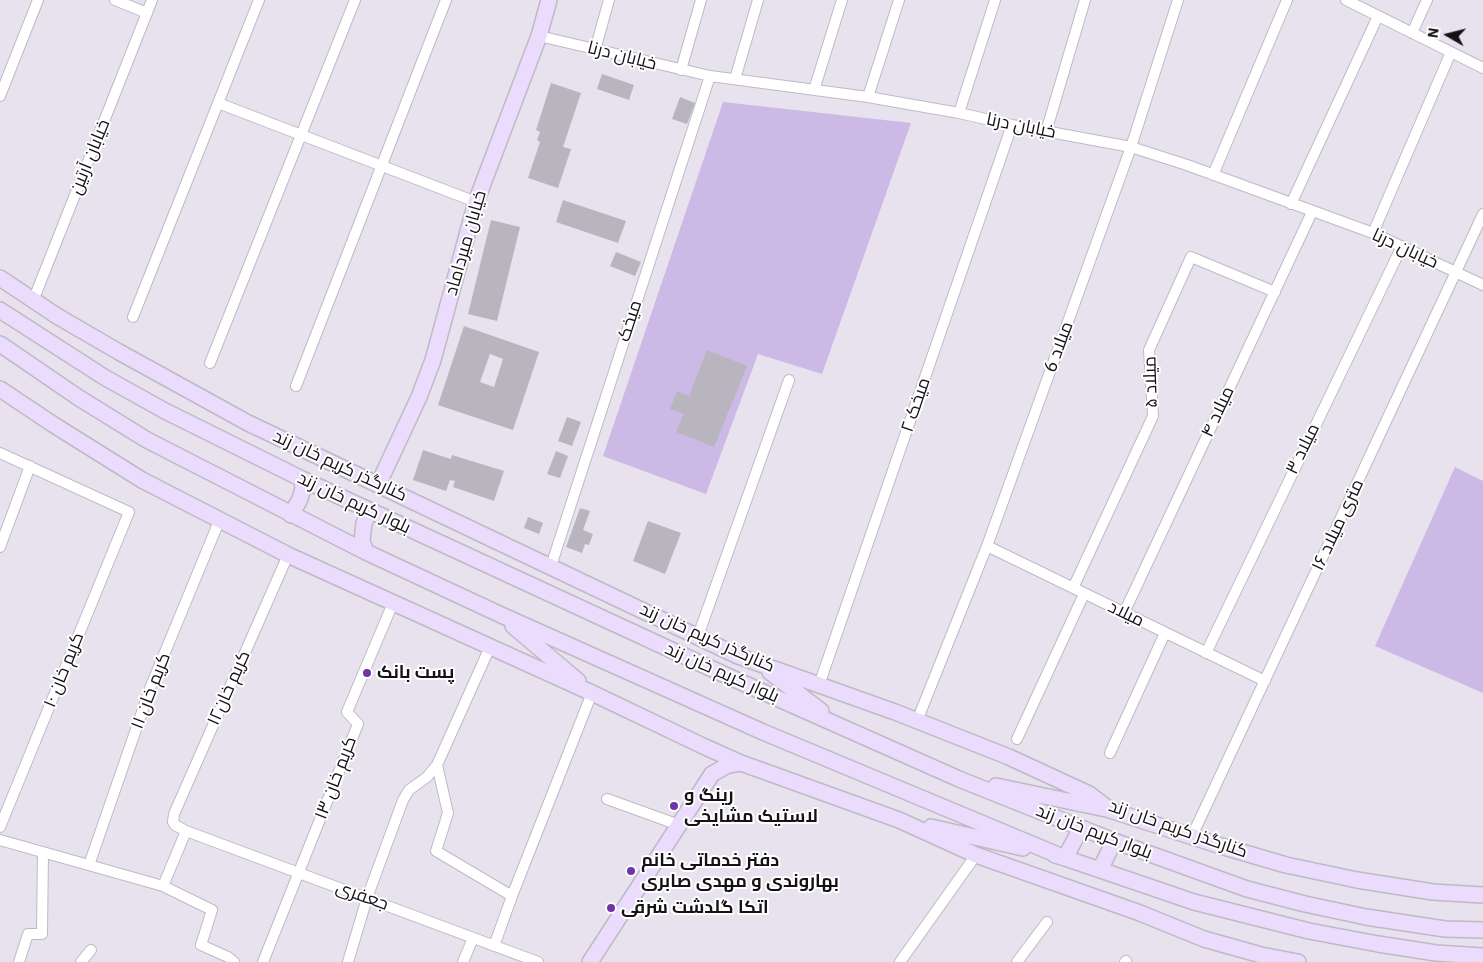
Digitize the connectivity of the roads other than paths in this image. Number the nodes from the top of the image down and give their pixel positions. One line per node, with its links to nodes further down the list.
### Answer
1 (38, 0): 30 (street)
2 (115, 0): 19 (street)
3 (152, 0): 19 (street, خیابان آرتین)
4 (259, 0): 32 (street)
5 (355, 0): 36 (street)
6 (446, 0): 38 (street)
7 (549, 0): 22 (main road, خیابان میرداماد)
8 (609, 0): 23 (street)
9 (701, 0): 26 (street)
10 (758, 0): 28 (street)
11 (842, 0): 29 (street)
12 (899, 0): 31 (street)
13 (995, 0): 33 (street)
14 (1086, 0): 35 (street)
15 (1178, 0): 37 (street, میلاد 6)
16 (1288, 0): 39 (street)
17 (1346, 0): 20 (street)
18 (1426, 0): 21 (street)
19 (147, 13): 50 (street, خیابان آرتین)
20 (1378, 16): 21 (street); 41 (street)
21 (1412, 33): 24 (street)
22 (539, 36): 23 (street, خیابان درنا); 40 (main road, خیابان میرداماد)
23 (595, 50): 26 (street, خیابان درنا)
24 (1451, 52): 25 (street); 44 (street)
25 (1483, 68)
26 (681, 70): 27 (street, خیابان درنا)
27 (710, 76): 28 (street, خیابان درنا); 71 (street, میخک)
28 (735, 79): 29 (street, خیابان درنا)
29 (814, 90): 31 (street, خیابان درنا)
30 (0, 96)
31 (868, 97): 33 (street, خیابان درنا)
32 (218, 103): 36 (street); 52 (street)
33 (959, 113): 34 (street, خیابان درنا)
34 (1012, 125): 35 (street, خیابان درنا); 83 (street, میخک ۲)
35 (1046, 132): 37 (street, خیابان درنا)
36 (302, 135): 38 (street); 54 (street)
37 (1131, 148): 39 (street, خیابان درنا); 67 (street, میلاد 6)
38 (382, 165): 40 (street); 56 (street)
39 (1213, 175): 41 (street, خیابان درنا)
40 (476, 202): 63 (main road, خیابان میرداماد)
41 (1291, 204): 42 (street, خیابان درنا)
42 (1312, 212): 44 (street, خیابان درنا); 49 (street, میلاد ۴)
43 (1483, 214): 46 (street, ۱۶ متری میلاد)
44 (1373, 233): 45 (street, خیابان درنا)
45 (1402, 246): 46 (street, خیابان درنا); 80 (street, میلاد ۳)
46 (1456, 272): 48 (street, خیابان درنا); 82 (street, ۱۶ متری میلاد)
47 (0, 278): 50 (main road, کنارگذر کریم خان زند)
48 (1483, 285)
49 (1275, 292): 72 (street, میلاد ۵); 75 (street, میلاد ۴)
50 (33, 301): 58 (main road, کنارگذر کریم خان زند)
51 (0, 310): 59 (main road, بلوار کریم خان زند)
52 (133, 317)
53 (0, 344): 65 (main road, بلوار کریم خان زند)
54 (210, 363)
55 (789, 380): 78 (street)
56 (296, 386)
57 (0, 388): 66 (main road)
58 (212, 404): 59 (main road); 63 (main road, کنارگذر کریم خان زند)
59 (200, 428): 62 (main road, بلوار کریم خان زند)
60 (0, 453): 61 (street)
61 (30, 466): 68 (street); 99 (street, کریم خان ۱۰)
62 (302, 479): 64 (main road, بلوار کریم خان زند); 65 (main road)
63 (378, 485): 71 (main road, کنارگذر کریم خان زند)
64 (374, 512): 69 (main road); 86 (main road, بلوار کریم خان زند)
65 (291, 515): 69 (main road, بلوار کریم خان زند)
66 (220, 519): 70 (main road); 108 (street, کریم خان ۱۱)
67 (987, 546): 72 (street, میلاد); 85 (street, میلاد 6)
68 (0, 547)
69 (366, 552): 76 (main road, بلوار کریم خان زند)
70 (288, 555): 74 (main road); 97 (street, کریم خان۱۲)
71 (551, 566): 78 (main road, کنارگذر کریم خان زند)
72 (1073, 588): 73 (street, میلاد)
73 (1084, 594): 75 (street, میلاد); 87 (street)
74 (393, 603): 79 (main road); 110 (street, کریم خان ۱۳)
75 (1124, 613): 77 (street, میلاد)
76 (499, 614): 84 (main road); 107 (main road, بلوار کریم خان زند)
77 (1165, 633): 80 (street, میلاد); 89 (street)
78 (698, 636): 81 (main road, کنارگذر کریم خان زند)
79 (490, 647): 84 (main road); 91 (street)
80 (1206, 652): 82 (street, میلاد)
81 (760, 664): 83 (main road, کنارگذر کریم خان زند); 86 (main road)
82 (1265, 681): 102 (street, ۱۶ متری میلاد)
83 (819, 685): 85 (main road, کنارگذر کریم خان زند)
84 (592, 693): 88 (main road); 113 (street)
85 (917, 721): 95 (main road, کنارگذر کریم خان زند)
86 (838, 724): 93 (main road, بلوار کریم خان زند)
87 (1017, 739)
88 (703, 746): 90 (main road); 92 (main road)
89 (1110, 753)
90 (741, 763): 92 (main road); 96 (main road)
91 (436, 765): 113 (street); 114 (street)
92 (712, 774): 98 (main road)
93 (959, 779): 95 (main road); 100 (main road, بلوار کریم خان زند)
94 (607, 798): 98 (street)
95 (1110, 810): 102 (main road, کنارگذر کریم خان زند)
96 (899, 820): 106 (main road); 107 (main road)
97 (173, 822): 101 (street, جعفری)
98 (679, 825): 128 (main road)
99 (0, 827)
100 (1081, 828): 104 (main road, بلوار کریم خان زند); 107 (main road)
101 (186, 831): 110 (street, جعفری); 111 (street)
102 (1192, 836): 112 (main road, کنارگذر کریم خان زند)
103 (0, 840): 105 (street)
104 (1114, 841): 109 (main road); 116 (main road, بلوار کریم خان زند)
105 (43, 852): 108 (street); 121 (street)
106 (976, 854): 129 (street); 131 (main road)
107 (1065, 858): 109 (main road, بلوار کریم خان زند)
108 (89, 865): 111 (street)
109 (1100, 870): 120 (main road, بلوار کریم خان زند)
110 (299, 873): 114 (street, جعفری); 124 (street)
111 (164, 886): 123 (street)
112 (1483, 895)
113 (512, 896): 118 (street)
114 (367, 898): 117 (street, جعفری); 125 (street)
115 (1048, 922): 130 (street)
116 (1483, 930)
117 (473, 938): 118 (street, جعفری); 126 (street)
118 (494, 946): 127 (street, جعفری)
119 (90, 950): 122 (street)
120 (1483, 956)
121 (19, 962)
122 (81, 962)
123 (234, 962)
124 (264, 962)
125 (348, 962)
126 (463, 962)
127 (538, 962)
128 (590, 962)
129 (900, 962)
130 (1017, 962)
131 (1298, 962)

